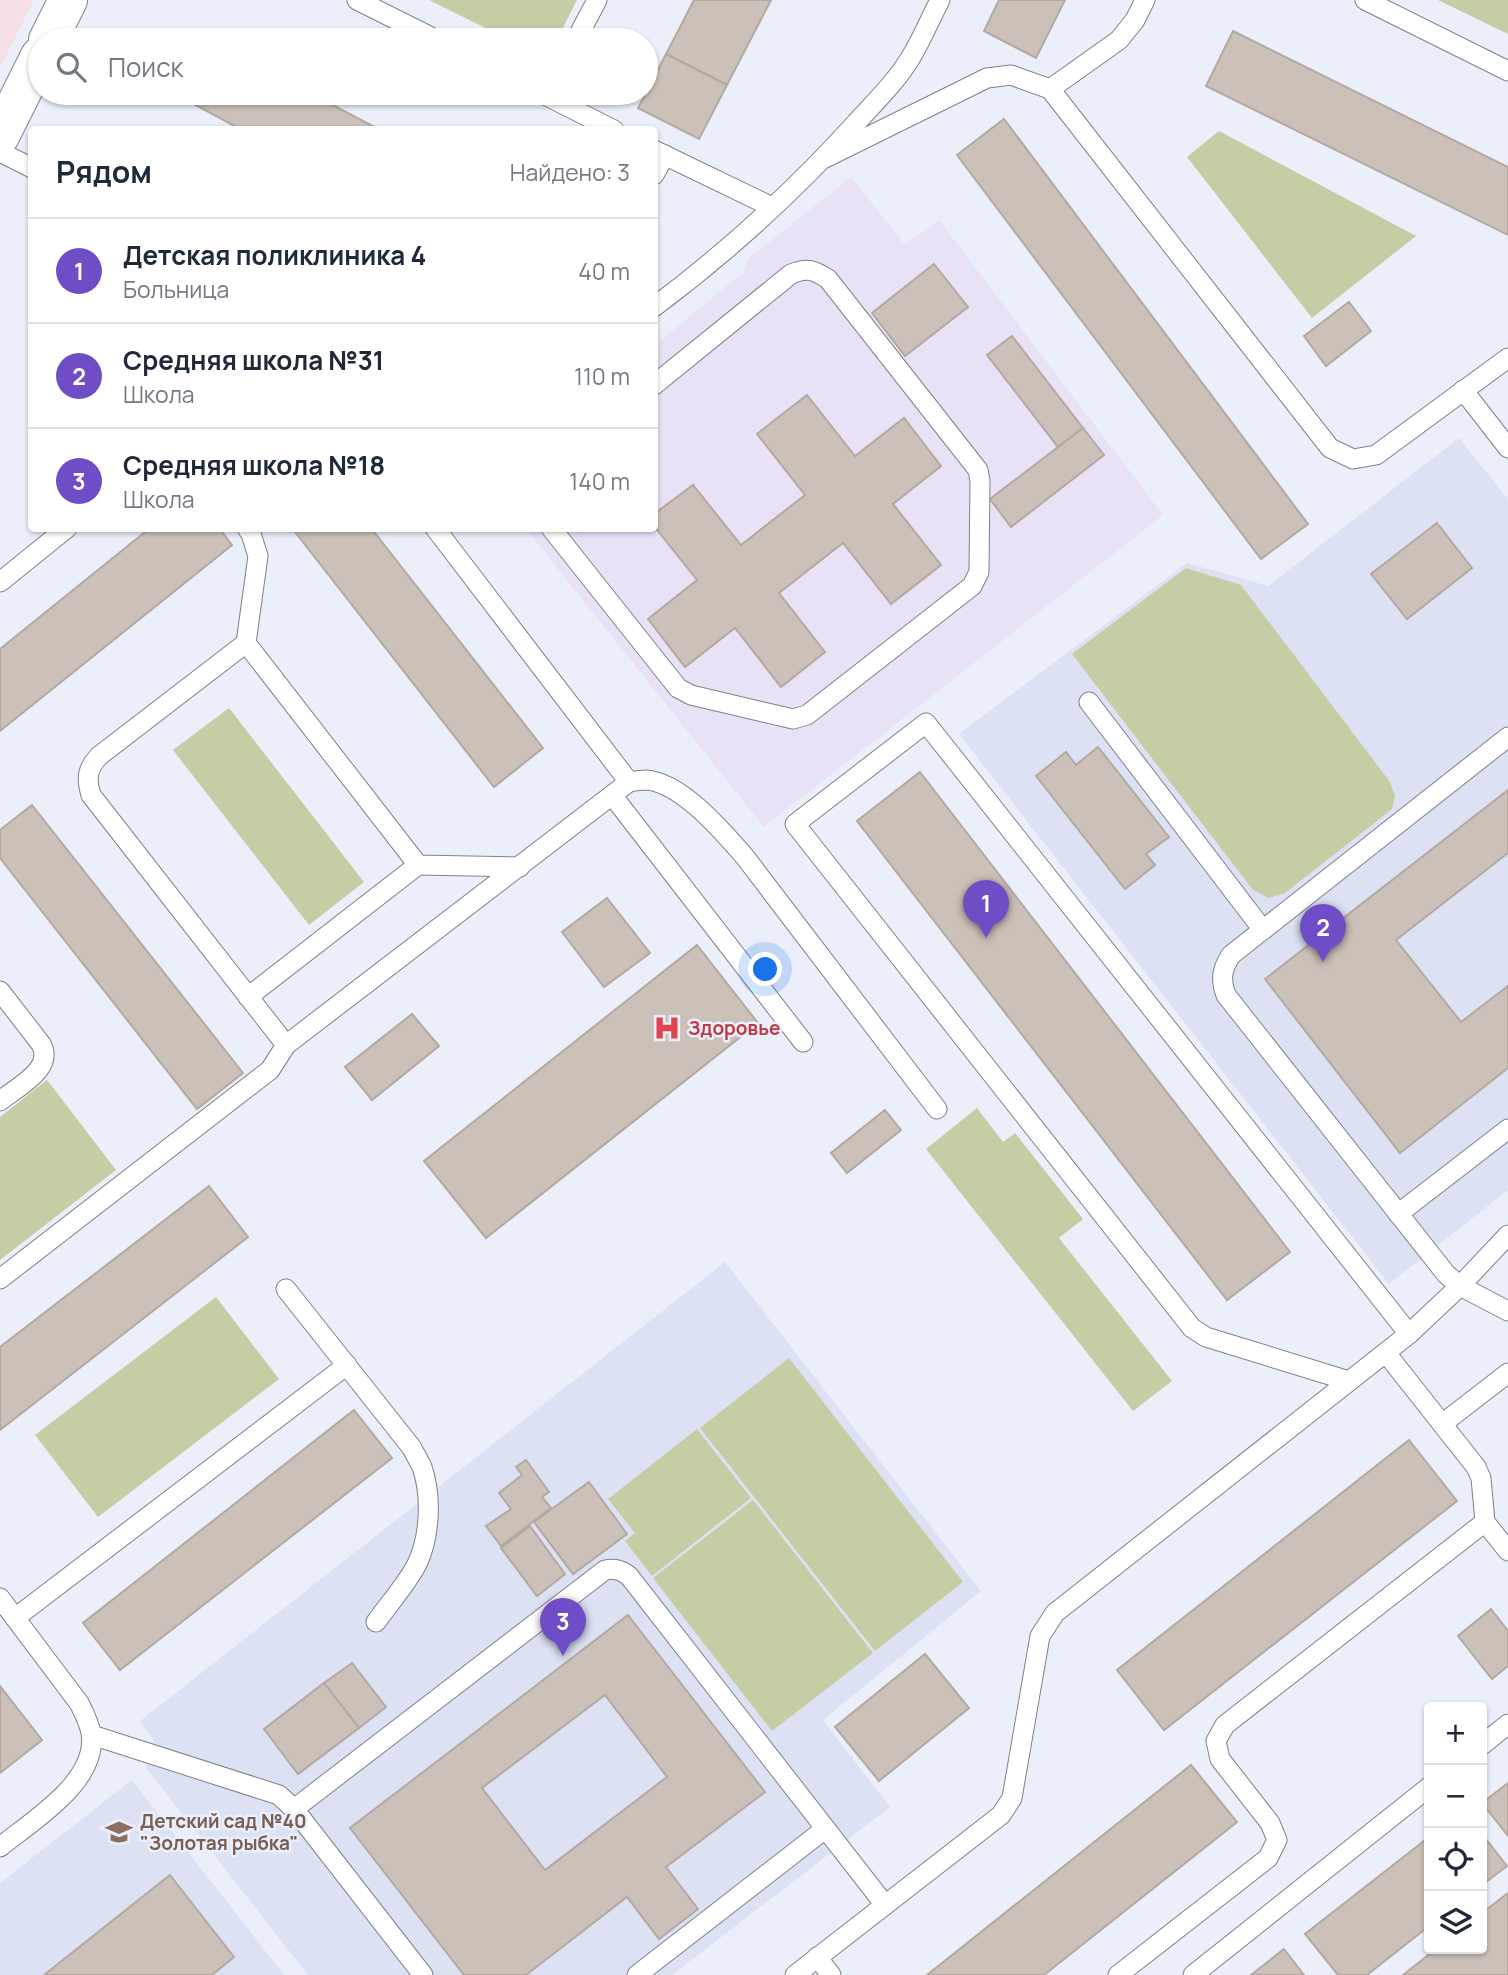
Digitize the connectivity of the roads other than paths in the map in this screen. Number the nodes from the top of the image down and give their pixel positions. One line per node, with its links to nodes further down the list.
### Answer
1 (68, 0): 7 (main road)
2 (357, 0): 8 (lane)
3 (597, 0): 9 (lane)
4 (940, 0): 18 (lane)
5 (1145, 0): 12 (lane)
6 (1365, 0): 10 (lane)
7 (54, 28)
8 (413, 28)
9 (582, 28)
10 (1508, 71)
11 (28, 80): 15 (main road)
12 (1050, 89): 18 (lane); 24 (lane)
13 (567, 105): 14 (lane)
14 (606, 126)
15 (0, 136)
16 (0, 152): 19 (lane)
17 (660, 153): 20 (lane)
18 (825, 158): 20 (lane)
19 (28, 167)
20 (772, 207): 21 (lane)
21 (658, 304)
22 (1508, 358): 24 (lane)
23 (658, 381): 29 (lane)
24 (1464, 390): 25 (lane)
25 (1508, 448)
26 (62, 532): 30 (lane)
27 (250, 532): 31 (lane)
28 (438, 532): 34 (lane)
29 (554, 532)
30 (0, 582)
31 (246, 643): 36 (lane); 40 (lane)
32 (1088, 702): 38 (lane)
33 (1508, 737): 38 (lane)
34 (629, 782): 35 (lane); 44 (lane)
35 (612, 795): 37 (lane); 41 (lane)
36 (418, 864): 37 (lane); 40 (lane)
37 (520, 867): 42 (lane)
38 (1263, 930): 46 (lane)
39 (0, 991): 43 (lane)
40 (248, 997): 42 (lane)
41 (803, 1042)
42 (286, 1045): 48 (lane)
43 (0, 1101)
44 (937, 1109)
45 (1508, 1129): 46 (lane)
46 (1398, 1214): 49 (lane)
47 (1508, 1236): 49 (lane)
48 (0, 1279)
49 (1460, 1286): 51 (lane); 52 (lane)
50 (286, 1289): 54 (lane)
51 (1508, 1311)
52 (1409, 1334): 53 (lane); 56 (lane)
53 (1386, 1353): 56 (lane); 57 (lane)
54 (347, 1365): 61 (lane); 62 (lane)
55 (1508, 1373): 57 (lane)
56 (1349, 1381): 70 (lane)
57 (1442, 1424): 58 (lane)
58 (1485, 1522): 59 (lane); 76 (lane)
59 (1508, 1551)
60 (0, 1598): 61 (lane)
61 (15, 1618): 64 (lane)
62 (376, 1622)
63 (1508, 1724): 65 (lane)
64 (92, 1735): 67 (lane); 69 (lane)
65 (1487, 1741)
66 (1424, 1791): 77 (lane)
67 (294, 1809): 68 (lane); 72 (lane)
68 (825, 1829): 70 (lane); 73 (lane)
69 (0, 1847)
70 (885, 1905): 71 (lane)
71 (817, 1957): 74 (lane); 75 (lane)
72 (423, 1975)
73 (637, 1975)
74 (795, 1975)
75 (831, 1975)
76 (1118, 1975)
77 (1193, 1975)

